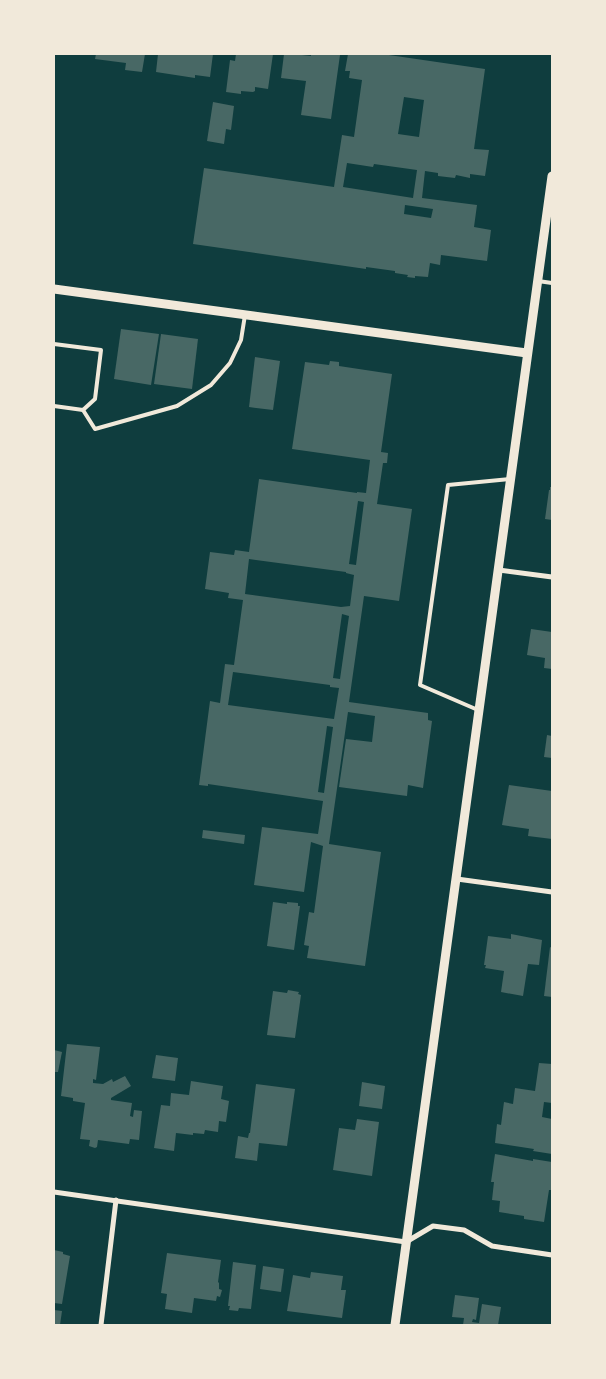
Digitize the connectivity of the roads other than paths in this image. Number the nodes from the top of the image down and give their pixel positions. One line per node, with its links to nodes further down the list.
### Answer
1 (552, 176): 2 (street)
2 (549, 223): 3 (street)
3 (538, 281): 4 (lane); 8 (street)
4 (552, 283)
5 (54, 289): 6 (street)
6 (245, 315): 8 (street); 10 (lane)
7 (54, 344): 10 (lane)
8 (527, 353): 11 (street)
9 (54, 406): 10 (lane)
10 (83, 410)
11 (511, 478): 12 (street); 14 (lane)
12 (499, 570): 13 (street); 14 (street)
13 (552, 577)
14 (480, 711): 15 (street)
15 (457, 879): 16 (street); 19 (street)
16 (552, 892)
17 (54, 1192): 18 (street)
18 (116, 1200): 19 (street); 21 (street)
19 (406, 1242): 20 (street); 22 (street)
20 (552, 1255)
21 (101, 1325)
22 (395, 1325)

